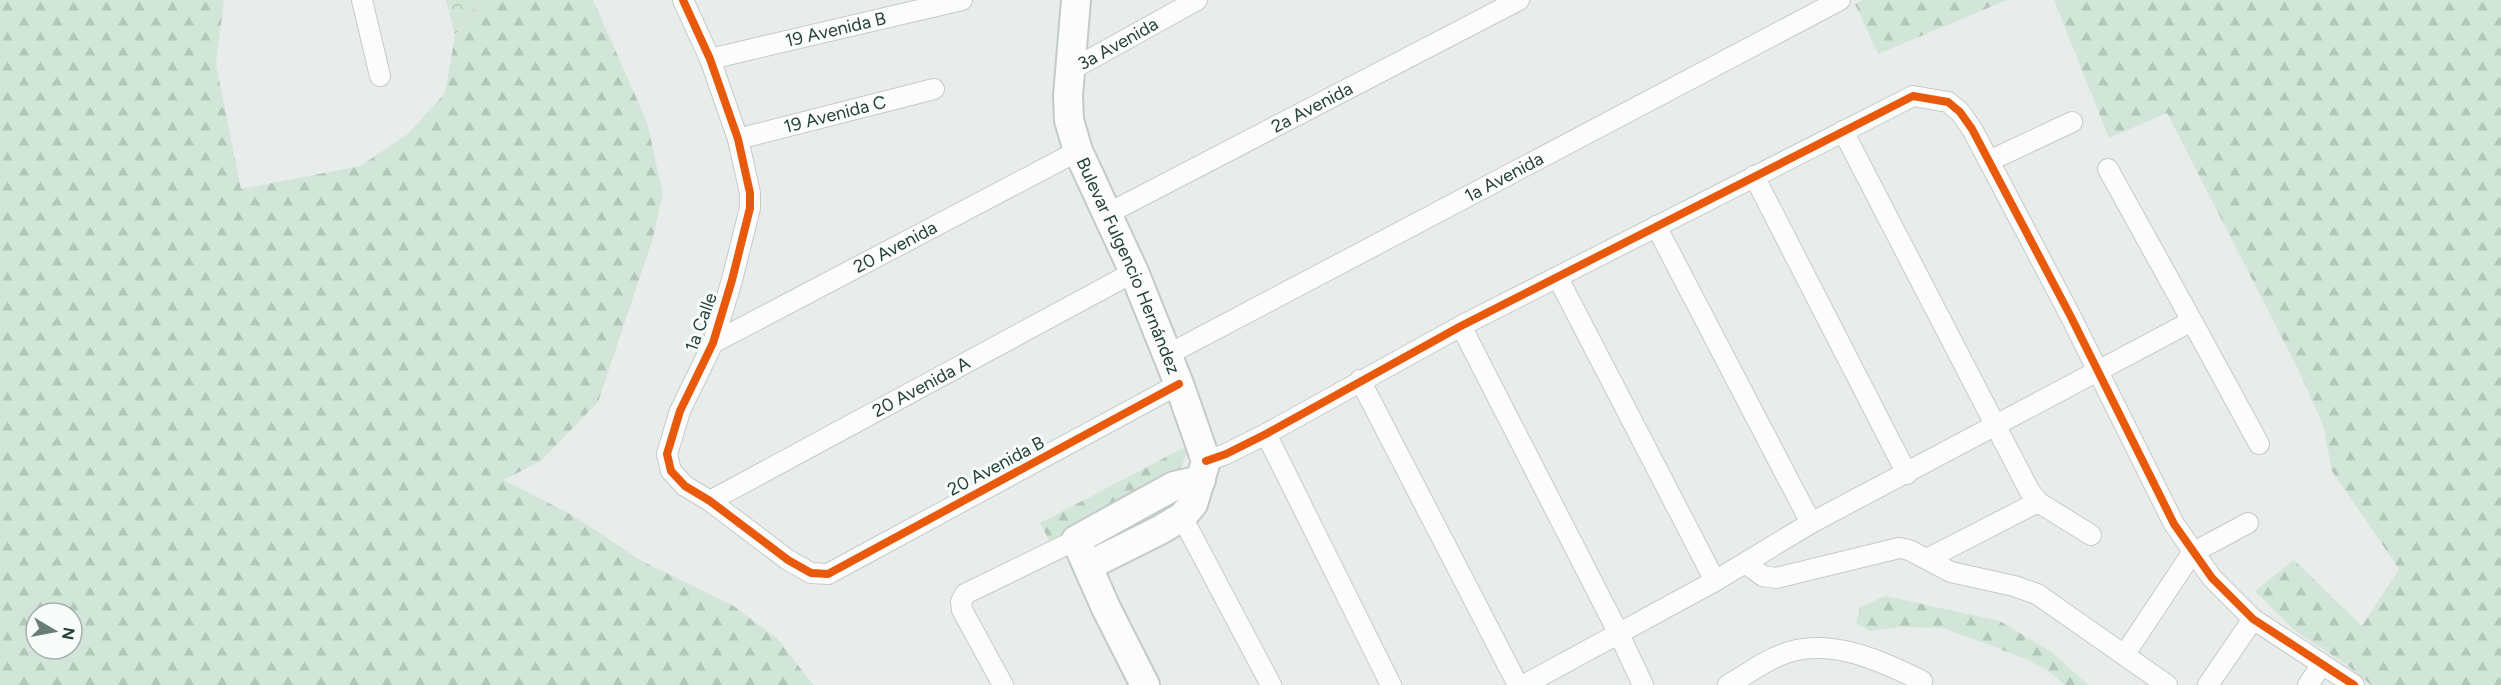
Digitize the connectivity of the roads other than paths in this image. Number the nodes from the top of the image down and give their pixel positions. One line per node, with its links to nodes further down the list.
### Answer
1 (362, 0): 10 (street)
2 (683, 0): 8 (street, 1a Calle)
3 (962, 0): 8 (street, 19 Avenida B)
4 (1076, 0): 9 (street, Bulevar Fulgencio Hernández)
5 (1197, 0): 9 (street, 3a Avenida)
6 (1519, 0): 19 (street, 2a Avenida)
7 (1840, 0): 26 (street, 1a Avenida)
8 (710, 59): 14 (street, 1a Calle)
9 (1069, 71): 15 (street, Bulevar Fulgencio Hernández)
10 (380, 76)
11 (934, 89): 14 (street, 19 Avenida C)
12 (2072, 122): 16 (street)
13 (1843, 131): 16 (street); 18 (street); 30 (street)
14 (738, 139): 25 (street, 1a Calle)
15 (1078, 151): 19 (street, Bulevar Fulgencio Hernández); 25 (street, 20 Avenida)
16 (1989, 160): 27 (street)
17 (2108, 170): 23 (street)
18 (1754, 176): 20 (street); 34 (street)
19 (1107, 214): 21 (street, Bulevar Fulgencio Hernández)
20 (1656, 226): 22 (street); 38 (street)
21 (1134, 272): 26 (street, Bulevar Fulgencio Hernández); 35 (street, 20 Avenida A)
22 (1557, 278): 24 (street); 47 (street)
23 (2192, 321): 27 (street); 32 (street)
24 (1461, 327): 28 (street); 49 (street)
25 (712, 343): 35 (street, 1a Calle)
26 (1167, 355): 29 (street, Bulevar Fulgencio Hernández)
27 (2098, 371): 30 (street); 42 (street)
28 (1360, 380): 31 (street); 57 (street)
29 (1179, 384): 33 (street, Bulevar Fulgencio Hernández); 46 (street, 20 Avenida B)
30 (1996, 426): 34 (street); 36 (street)
31 (1266, 434): 33 (street); 56 (street)
32 (2259, 444)
33 (1203, 470): 37 (street); 41 (street)
34 (1907, 474): 38 (street)
35 (710, 501): 46 (street, 1a Calle)
36 (2038, 502): 40 (street); 43 (street)
37 (1182, 517): 45 (street); 55 (street)
38 (1811, 523): 44 (street)
39 (2248, 523): 42 (street)
40 (2091, 536)
41 (1076, 540): 45 (street); 53 (street)
42 (2193, 553): 48 (street); 50 (street)
43 (1927, 559): 44 (street); 50 (street)
44 (1745, 563): 47 (street)
45 (1088, 566): 54 (street)
46 (828, 574)
47 (1715, 581): 49 (street)
48 (2253, 619): 51 (street); 62 (street)
49 (1619, 634): 58 (street); 59 (street)
50 (2125, 654): 61 (street)
51 (2322, 664): 63 (street); 64 (street)
52 (1922, 681): 60 (street)
53 (1003, 685)
54 (1145, 685)
55 (1271, 685)
56 (1391, 685)
57 (1518, 685)
58 (1524, 685)
59 (1643, 685)
60 (1728, 685)
61 (2167, 685)
62 (2208, 685)
63 (2308, 685)
64 (2354, 685)

